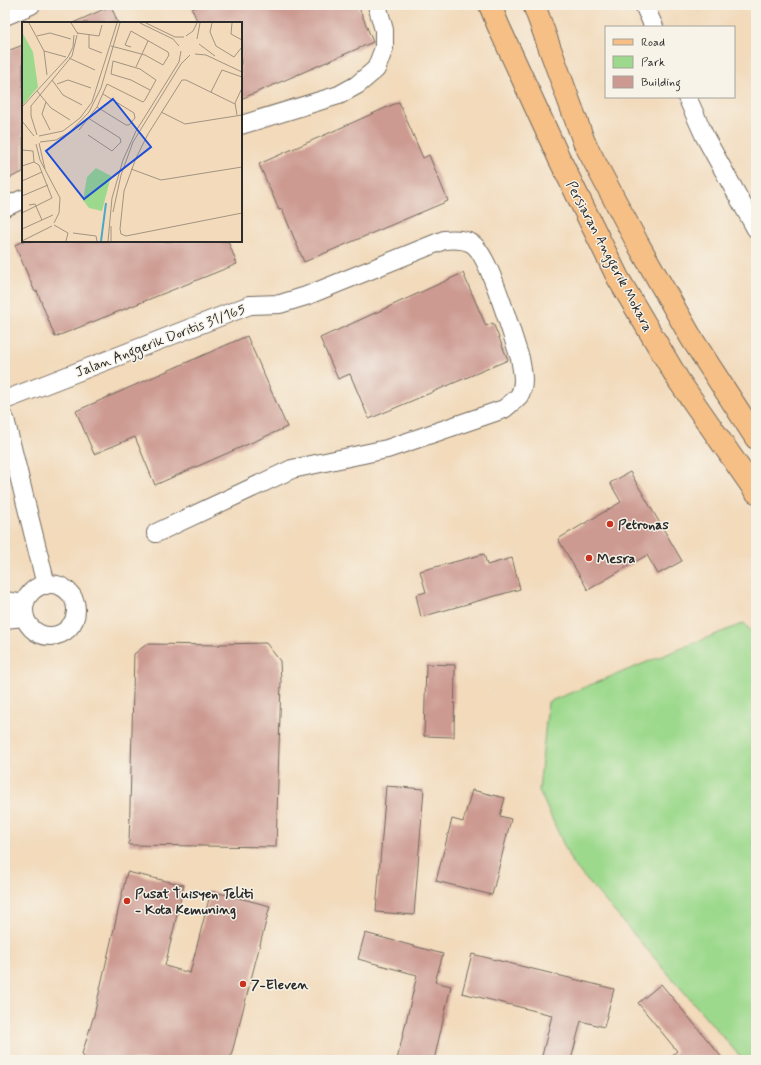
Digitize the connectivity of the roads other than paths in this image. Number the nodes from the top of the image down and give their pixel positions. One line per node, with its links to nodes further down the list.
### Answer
1 (31, 5): 6 (street)
2 (377, 5): 9 (street)
3 (490, 5): 16 (main road, Persiaran Anggerik Mokara)
4 (534, 5): 15 (main road)
5 (644, 5): 7 (street)
6 (5, 16)
7 (654, 26)
8 (686, 98): 12 (street)
9 (242, 125)
10 (22, 200): 11 (street)
11 (5, 207)
12 (756, 229)
13 (5, 400): 17 (street, Jalan Anggerik Doritis 31/165)
14 (5, 418): 18 (street)
15 (756, 438)
16 (756, 492)
17 (156, 533)
18 (46, 585): 20 (street); 20 (street)
19 (5, 601): 20 (street)
20 (24, 610): 21 (street)
21 (5, 619)

